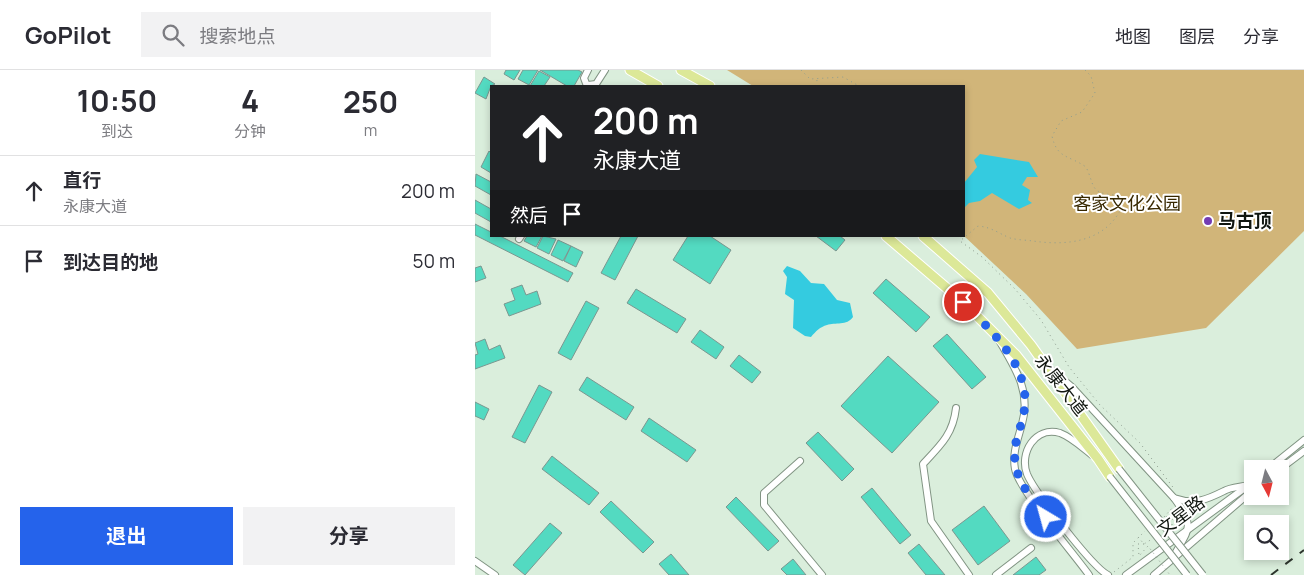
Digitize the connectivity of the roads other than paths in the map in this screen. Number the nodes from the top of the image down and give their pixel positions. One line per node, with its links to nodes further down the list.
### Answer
1 (589, 70): 5 (street)
2 (605, 70): 6 (street)
3 (630, 70): 7 (main road)
4 (681, 70): 8 (main road)
5 (587, 85)
6 (592, 85)
7 (656, 85)
8 (708, 85)
9 (887, 237): 11 (main road, 永康大道)
10 (924, 237): 12 (main road, 永康大道)
11 (998, 339): 16 (main road, 永康大道); 34 (street)
12 (1045, 365): 20 (main road, 永康大道); 25 (street)
13 (956, 408): 32 (street)
14 (1304, 440): 17 (street)
15 (1304, 451): 19 (street)
16 (1098, 459): 21 (main road, 永康大道); 35 (street)
17 (1279, 460)
18 (800, 461): 31 (street)
19 (1289, 462)
20 (1119, 469): 39 (street, 永康大道, bridge)
21 (1110, 477): 38 (street, 永康大道, bridge)
22 (1244, 487): 25 (street)
23 (1244, 491): 26 (street, 文星路)
24 (1244, 493): 29 (street, 文星路)
25 (1174, 498): 26 (street)
26 (1189, 530): 29 (street); 36 (street, 文星路)
27 (1031, 548): 33 (street)
28 (475, 561): 30 (street)
29 (1169, 564): 37 (street, 文星路)
30 (495, 575)
31 (822, 575)
32 (969, 575)
33 (996, 575)
34 (1089, 575)
35 (1107, 575)
36 (1126, 575)
37 (1154, 575)
38 (1187, 575)
39 (1203, 575)

